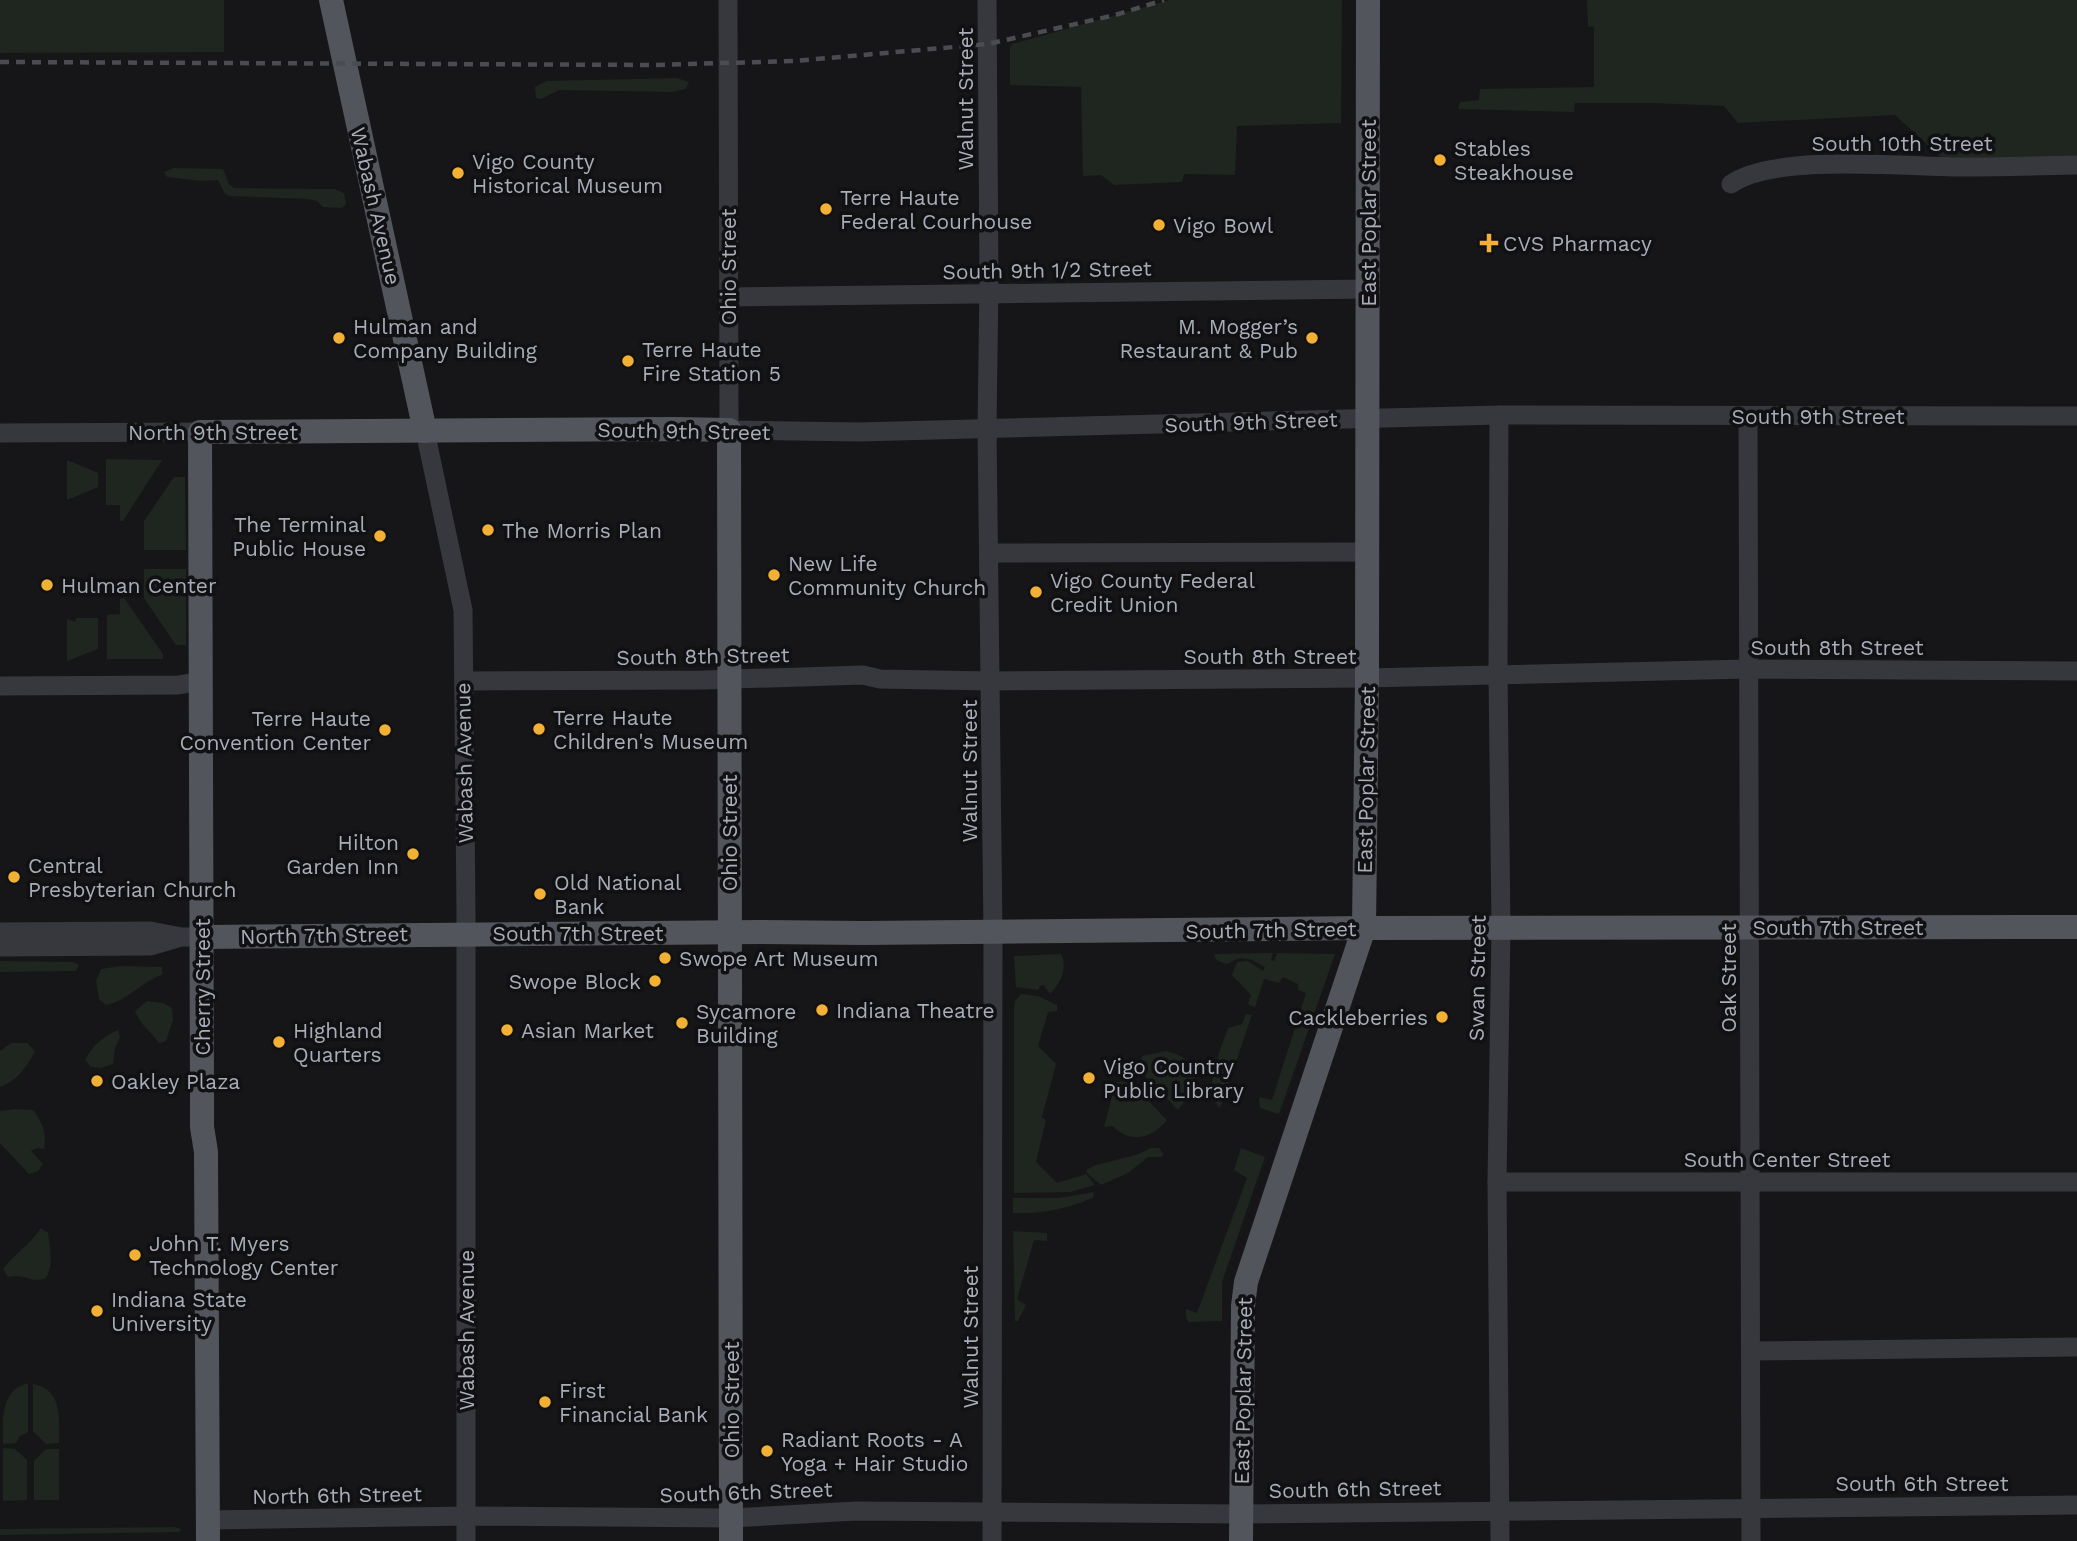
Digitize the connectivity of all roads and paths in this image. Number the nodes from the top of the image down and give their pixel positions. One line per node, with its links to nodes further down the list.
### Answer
1 (331, 0): 16 (main road, Wabash Avenue)
2 (728, 0): 9 (street, Ohio Street)
3 (987, 0): 8 (street, Walnut Street)
4 (1368, 0): 7 (main road, East Poplar Street)
5 (2077, 165): 6 (street, South 10th Street)
6 (1731, 184)
7 (1368, 289): 8 (street, South 9th 1/2 Street); 13 (main road, East Poplar Street)
8 (989, 294): 9 (street, South 9th 1/2 Street); 14 (street, Walnut Street)
9 (728, 297): 15 (street, Ohio Street)
10 (1499, 415): 11 (street, South 9th Street); 13 (street, South 9th Street); 23 (street, Swan Street)
11 (1748, 416): 12 (street, South 9th Street); 21 (street, Oak Street)
12 (2077, 416)
13 (1367, 419): 14 (street, South 9th Street); 20 (main road, East Poplar Street)
14 (987, 429): 15 (street, South 9th Street); 19 (street, Walnut Street)
15 (729, 430): 16 (main road, South 9th Street); 25 (main road, Ohio Street)
16 (425, 431): 17 (main road, North 9th Street); 27 (street, Wabash Avenue)
17 (200, 432): 18 (street, North 9th Street); 26 (main road, Cherry Street)
18 (0, 433)
19 (989, 552): 20 (street); 28 (street, Walnut Street)
20 (1366, 552): 24 (main road, East Poplar Street)
21 (1748, 670): 22 (street, South 8th Street); 23 (street, South 8th Street); 30 (street, Oak Street)
22 (2077, 671)
23 (1498, 673): 24 (street, South 8th Street); 32 (street, Swan Street)
24 (1367, 678): 28 (street, South 8th Street); 33 (main road, East Poplar Street)
25 (729, 679): 27 (street, South 8th Street); 28 (street, South 8th Street); 35 (main road, Ohio Street)
26 (202, 681): 29 (street); 38 (main road, Cherry Street)
27 (464, 681): 36 (street, Wabash Avenue)
28 (991, 681): 37 (street, Walnut Street)
29 (0, 686)
30 (1751, 927): 31 (main road, South 7th Street); 32 (main road, South 7th Street); 41 (street, Oak Street)
31 (2077, 927)
32 (1501, 928): 33 (main road, South 7th Street); 40 (street, Swan Street)
33 (1364, 929): 37 (main road, South 7th Street); 49 (main road, East Poplar Street)
34 (0, 932): 38 (street, North 7th Street)
35 (730, 932): 36 (main road, South 7th Street); 37 (main road, South 7th Street); 52 (main road, Ohio Street)
36 (466, 933): 38 (main road, North 7th Street); 50 (street, Wabash Avenue)
37 (993, 933): 48 (street, Walnut Street)
38 (192, 937): 39 (street, North 7th Street); 51 (main road, Cherry Street)
39 (0, 947)
40 (1497, 1182): 41 (street, South Center Street); 47 (street, Swan Street)
41 (1751, 1182): 42 (street, South Center Street); 44 (street, Oak Street)
42 (2077, 1182)
43 (2077, 1347): 44 (street)
44 (1751, 1351): 46 (street, Oak Street)
45 (2077, 1505): 46 (street, South 6th Street)
46 (1751, 1507): 47 (street, South 6th Street); 57 (street, Oak Street)
47 (1501, 1510): 49 (street, South 6th Street); 56 (street, Swan Street)
48 (992, 1511): 49 (street, South 6th Street); 52 (street, South 6th Street); 54 (street, Walnut Street)
49 (1241, 1514): 55 (main road, East Poplar Street)
50 (466, 1516): 51 (street, North 6th Street); 52 (street, South 6th Street); 53 (street, Wabash Avenue)
51 (208, 1530)
52 (732, 1530)
53 (466, 1541)
54 (992, 1541)
55 (1241, 1541)
56 (1500, 1541)
57 (1751, 1541)

